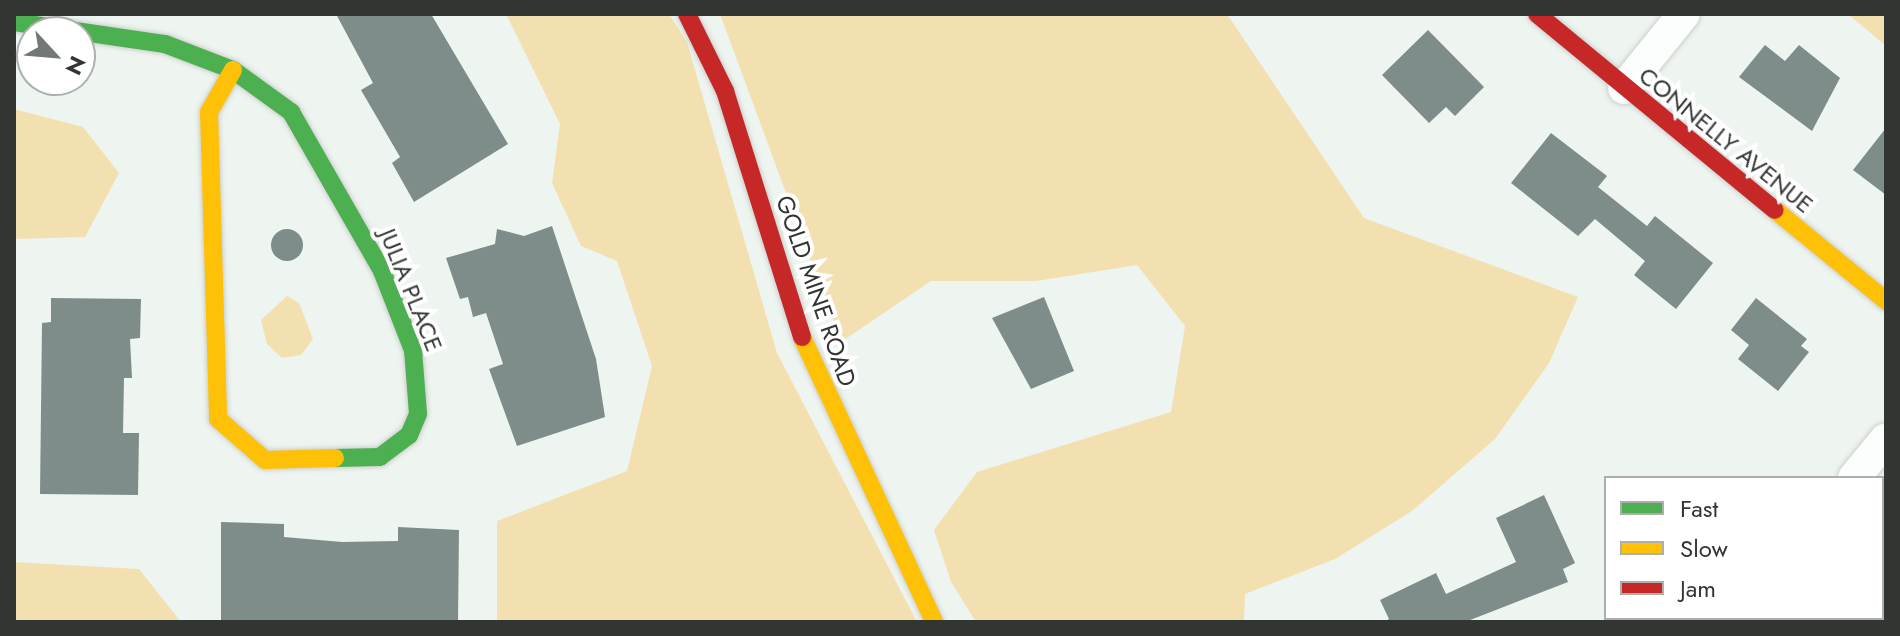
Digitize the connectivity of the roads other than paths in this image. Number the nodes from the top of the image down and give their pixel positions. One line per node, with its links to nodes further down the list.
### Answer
1 (687, 14): 10 (street, GOLD MINE ROAD)
2 (1537, 14): 6 (street, CONNELLY AVENUE)
3 (1684, 14): 6 (street)
4 (14, 22): 5 (street, JULIA PLACE)
5 (233, 70): 5 (street, JULIA PLACE)
6 (1624, 88): 7 (street, CONNELLY AVENUE)
7 (1886, 301)
8 (1886, 439): 9 (street)
9 (1856, 476)
10 (934, 622)

